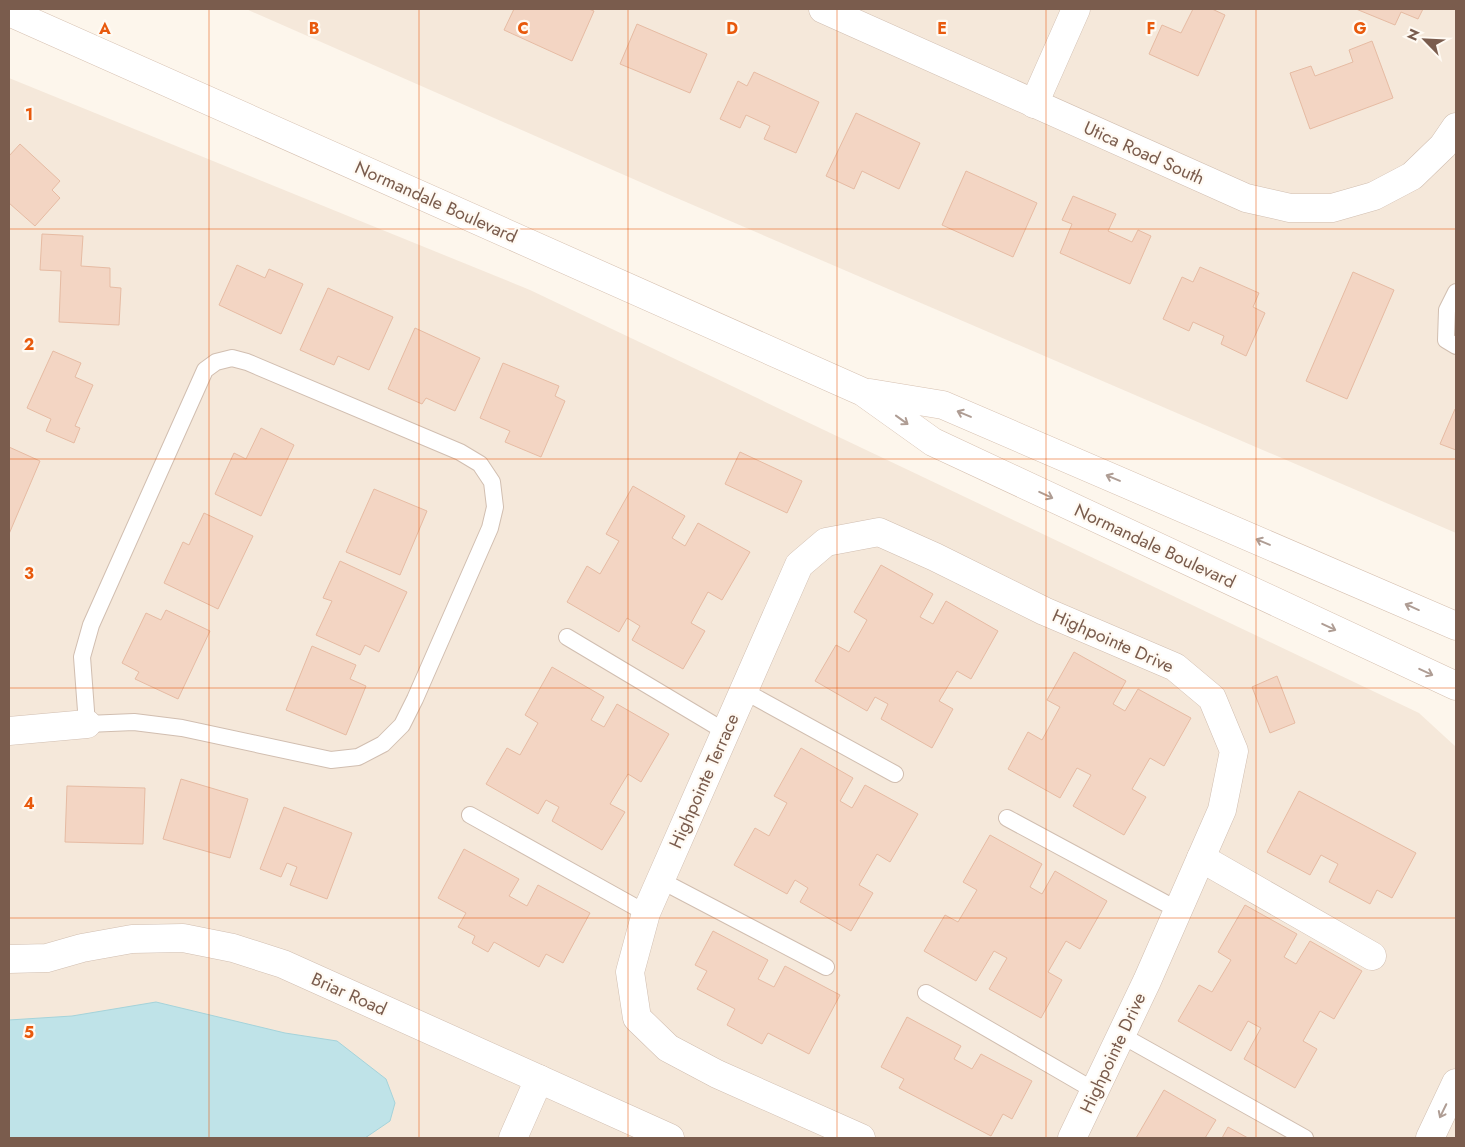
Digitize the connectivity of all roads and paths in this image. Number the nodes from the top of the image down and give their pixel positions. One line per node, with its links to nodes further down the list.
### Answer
1 (823, 9): 4 (street, Utica Road South)
2 (1076, 9): 4 (street)
3 (9, 12): 8 (street, Normandale Boulevard)
4 (1034, 104): 5 (street, Utica Road South)
5 (1456, 127)
6 (1456, 292): 7 (lane)
7 (1456, 346)
8 (863, 392): 10 (street, Normandale Boulevard, one-way to 8); 12 (street, Normandale Boulevard, one-way to 12)
9 (1044, 611): 13 (street, Highpointe Terrace); 20 (street, Highpointe Drive)
10 (1456, 626)
11 (568, 637): 16 (lane)
12 (1456, 686)
13 (744, 691): 16 (street, Highpointe Terrace); 17 (lane)
14 (87, 724): 14 (lane); 15 (street)
15 (9, 730)
16 (726, 732): 21 (street, Highpointe Terrace)
17 (895, 774)
18 (470, 815): 23 (lane)
19 (1007, 818): 22 (lane)
20 (1201, 858): 22 (street, Highpointe Drive); 24 (street)
21 (660, 880): 23 (street, Highpointe Terrace); 26 (lane)
22 (1178, 910): 28 (street, Highpointe Drive)
23 (646, 913): 34 (street, Highpointe Terrace)
24 (1372, 956)
25 (9, 959): 29 (street, Briar Road)
26 (826, 967)
27 (926, 993): 31 (lane)
28 (1121, 1035): 31 (street, Highpointe Drive); 36 (lane)
29 (539, 1079): 32 (street); 33 (street, Briar Road)
30 (1456, 1083): 37 (street, one-way to 37)
31 (1095, 1091): 35 (street, Highpointe Drive)
32 (513, 1138)
33 (670, 1138)
34 (861, 1138)
35 (1072, 1138)
36 (1305, 1138)
37 (1430, 1138)

